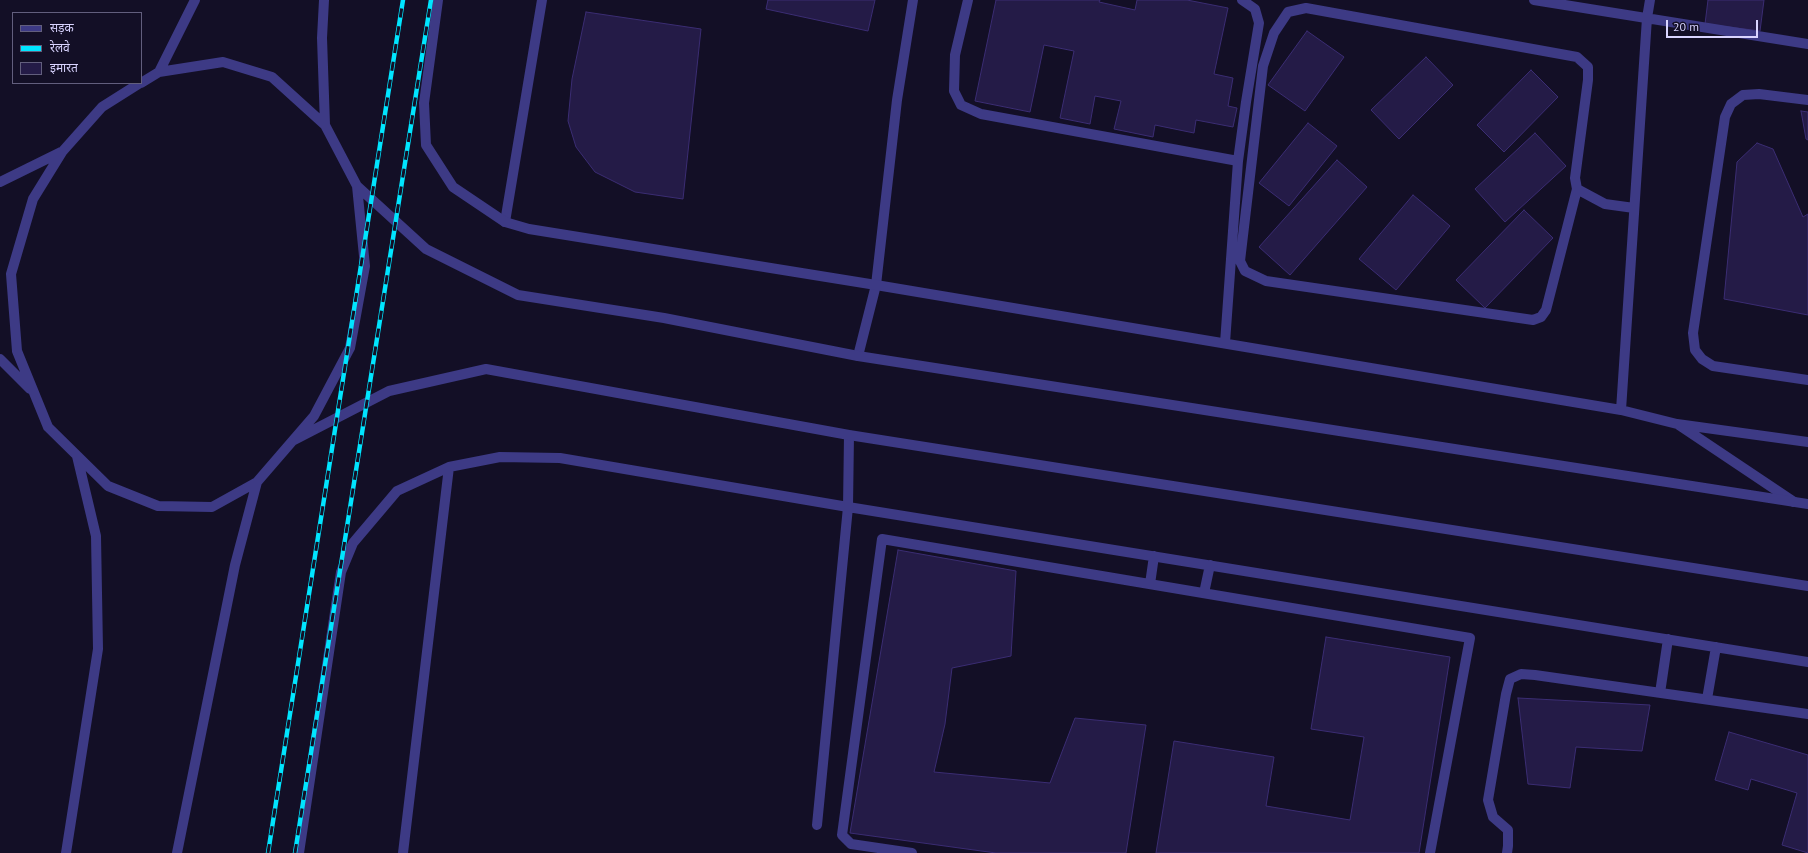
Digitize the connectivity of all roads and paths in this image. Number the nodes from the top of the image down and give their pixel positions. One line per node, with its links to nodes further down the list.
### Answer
1 (195, 0): 12 (street)
2 (324, 0): 16 (street)
3 (438, 0): 23 (street)
4 (542, 0): 23 (street)
5 (913, 0): 24 (street)
6 (968, 0): 18 (street)
7 (1242, 0): 18 (street)
8 (1534, 0): 10 (street)
9 (1650, 0): 10 (street)
10 (1647, 18): 11 (street); 22 (street)
11 (1808, 44)
12 (159, 72): 13 (street); 16 (street)
13 (142, 82)
14 (139, 84): 17 (street)
15 (1808, 100): 28 (street)
16 (325, 125): 20 (street)
17 (62, 152): 19 (street); 29 (street)
18 (1238, 161): 25 (street)
19 (0, 182)
20 (357, 186): 26 (street); 33 (street)
21 (1577, 189): 21 (street); 22 (street)
22 (1634, 208): 30 (street)
23 (505, 222): 24 (street)
24 (876, 284): 25 (street); 26 (street)
25 (1226, 343): 30 (street)
26 (858, 356): 38 (street)
27 (0, 359): 29 (street)
28 (1808, 380)
29 (33, 391): 35 (street)
30 (1620, 410): 31 (street)
31 (1678, 424): 34 (street); 38 (street)
32 (849, 435): 33 (street); 40 (street); 44 (street)
33 (294, 440): 37 (street)
34 (1808, 442)
35 (77, 456): 37 (street); 53 (street)
36 (449, 467): 40 (street); 55 (street); 56 (street)
37 (257, 482): 54 (street)
38 (1794, 502): 39 (street)
39 (1808, 504)
40 (848, 507): 41 (street); 52 (street)
41 (1154, 556): 42 (street); 43 (street)
42 (1210, 565): 45 (street); 46 (street)
43 (1150, 584): 45 (street); 57 (street)
44 (1808, 586)
45 (1204, 593): 58 (street)
46 (1668, 639): 47 (street); 49 (street)
47 (1716, 647): 48 (street); 50 (street)
48 (1808, 662)
49 (1660, 693): 50 (street); 59 (street)
50 (1707, 699): 51 (street)
51 (1808, 714)
52 (817, 825)
53 (66, 853)
54 (177, 853)
55 (299, 853)
56 (403, 853)
57 (912, 853)
58 (1430, 853)
59 (1507, 853)

